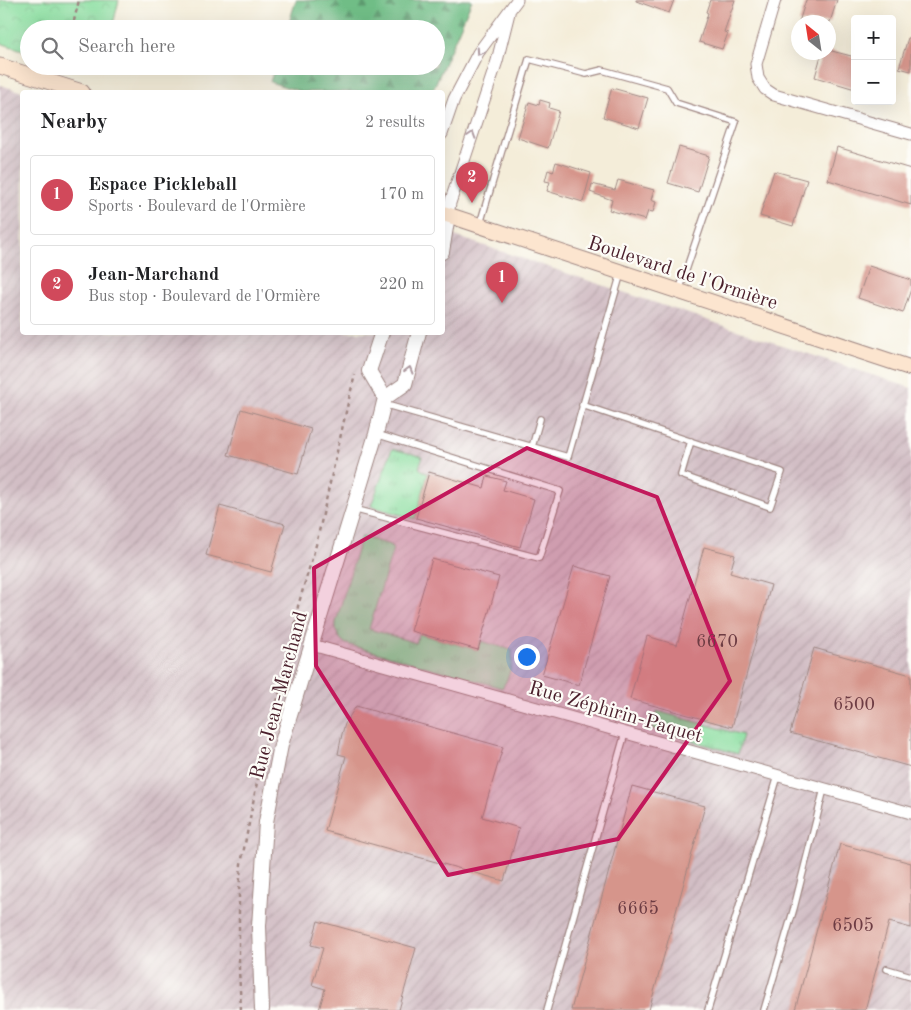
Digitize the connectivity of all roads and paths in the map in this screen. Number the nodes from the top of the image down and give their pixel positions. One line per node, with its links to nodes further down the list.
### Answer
1 (79, 0): 5 (path)
2 (517, 0): 4 (street)
3 (775, 0): 11 (street)
4 (509, 13): 10 (street, one-way to 10); 12 (street, one-way to 4)
5 (74, 20)
6 (0, 66): 7 (main road)
7 (20, 72)
8 (28, 75): 9 (main road)
9 (76, 90)
10 (445, 125)
11 (911, 134)
12 (445, 214): 13 (main road, Boulevard de l'Ormière); 14 (street)
13 (479, 226): 15 (main road, Boulevard de l'Ormière); 16 (lane)
14 (445, 243)
15 (621, 272): 16 (main road, Boulevard de l'Ormière); 21 (lane)
16 (678, 291): 19 (main road, Boulevard de l'Ormière)
17 (381, 335): 20 (street)
18 (418, 335): 20 (street, one-way to 18)
19 (911, 368)
20 (384, 401): 23 (street, Rue Jean-Marchand); 25 (lane)
21 (582, 405): 24 (lane); 25 (lane)
22 (540, 419): 25 (lane)
23 (376, 434): 26 (street, Rue Jean-Marchand); 26 (lane)
24 (690, 441): 24 (lane)
25 (532, 447)
26 (353, 509): 27 (street, Rue Jean-Marchand)
27 (312, 645): 28 (street, Rue Zéphirin-Paquet); 34 (street, Rue Jean-Marchand)
28 (625, 734): 29 (street, Rue Zéphirin-Paquet); 35 (lane)
29 (778, 776): 30 (street, Rue Zéphirin-Paquet); 36 (lane)
30 (824, 789): 31 (street, Rue Zéphirin-Paquet); 37 (lane)
31 (911, 813)
32 (887, 969): 33 (lane)
33 (911, 976)
34 (262, 1010)
35 (547, 1010)
36 (708, 1010)
37 (764, 1010)

